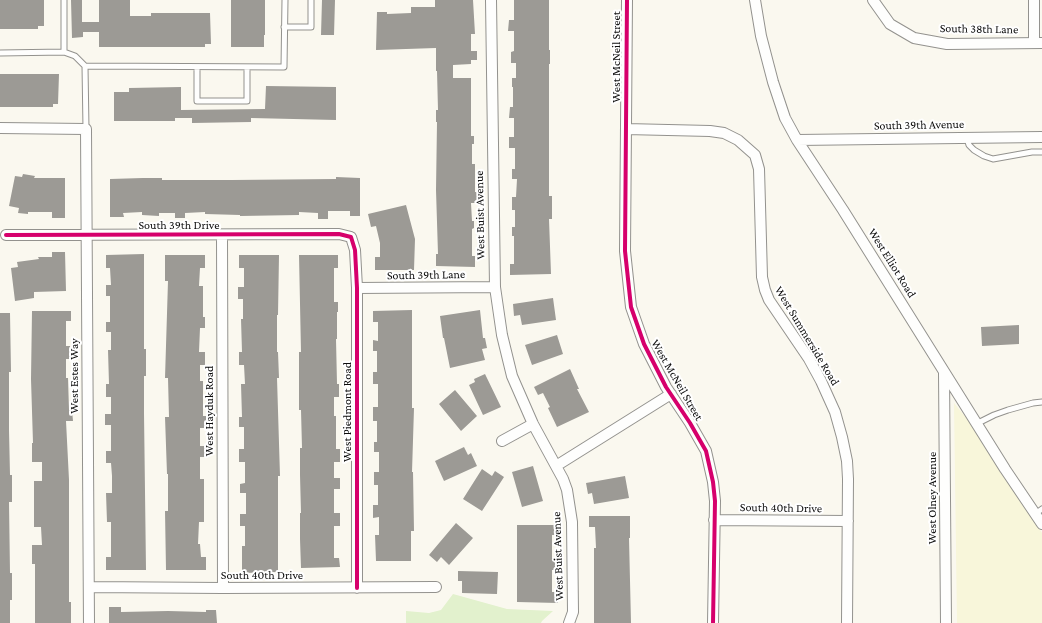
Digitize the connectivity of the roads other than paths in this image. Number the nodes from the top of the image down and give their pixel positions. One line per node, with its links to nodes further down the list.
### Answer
1 (64, 0): 11 (lane)
2 (285, 0): 9 (lane)
3 (311, 0): 9 (lane)
4 (491, 0): 27 (street, West Buist Avenue)
5 (627, 0): 17 (street, West McNeil Street)
6 (755, 0): 21 (street, West Elliot Road)
7 (873, 0): 10 (street, South 38th Lane)
8 (1034, 0): 10 (street)
9 (284, 27): 15 (lane)
10 (1038, 43)
11 (64, 52): 12 (lane); 13 (lane)
12 (0, 53)
13 (85, 66): 14 (lane); 18 (lane)
14 (197, 67): 15 (lane); 15 (lane)
15 (247, 67)
16 (0, 128): 18 (street)
17 (626, 128): 30 (street, West McNeil Street); 38 (street, West Summerside Road)
18 (86, 129): 23 (street, West Estes Way)
19 (1042, 137): 20 (street, South 39th Avenue)
20 (967, 138): 21 (street, South 39th Avenue); 22 (lane)
21 (797, 140): 29 (street, West Elliot Road)
22 (1042, 152)
23 (86, 234): 24 (street, South 39th Drive); 25 (street, South 39th Drive); 40 (street, West Estes Way)
24 (222, 235): 26 (street, South 39th Drive); 42 (street, West Hayduk Road)
25 (6, 236)
26 (351, 237): 28 (street, West Piedmont Road)
27 (495, 287): 28 (street, South 39th Lane); 32 (street, West Buist Avenue)
28 (357, 288): 43 (street, West Piedmont Road)
29 (944, 373): 33 (street, West Elliot Road); 48 (street, West Olney Avenue)
30 (671, 394): 35 (street); 37 (street, West McNeil Street)
31 (1042, 402): 33 (lane)
32 (533, 424): 34 (street); 35 (street, West Buist Avenue)
33 (976, 424): 36 (street, West Elliot Road)
34 (502, 441)
35 (556, 466): 45 (street, West Buist Avenue)
36 (1038, 512): 39 (street, West Elliot Road)
37 (714, 520): 38 (street, South 40th Drive); 46 (street, West McNeil Street)
38 (848, 521): 47 (street, West Summerside Road)
39 (1042, 524)
40 (89, 586): 42 (street, South 40th Drive); 44 (street, West Estes Way)
41 (436, 587): 43 (street, South 40th Drive)
42 (223, 588): 43 (street, South 40th Drive)
43 (357, 588)
44 (89, 623)
45 (569, 623)
46 (713, 623)
47 (847, 623)
48 (946, 623)

